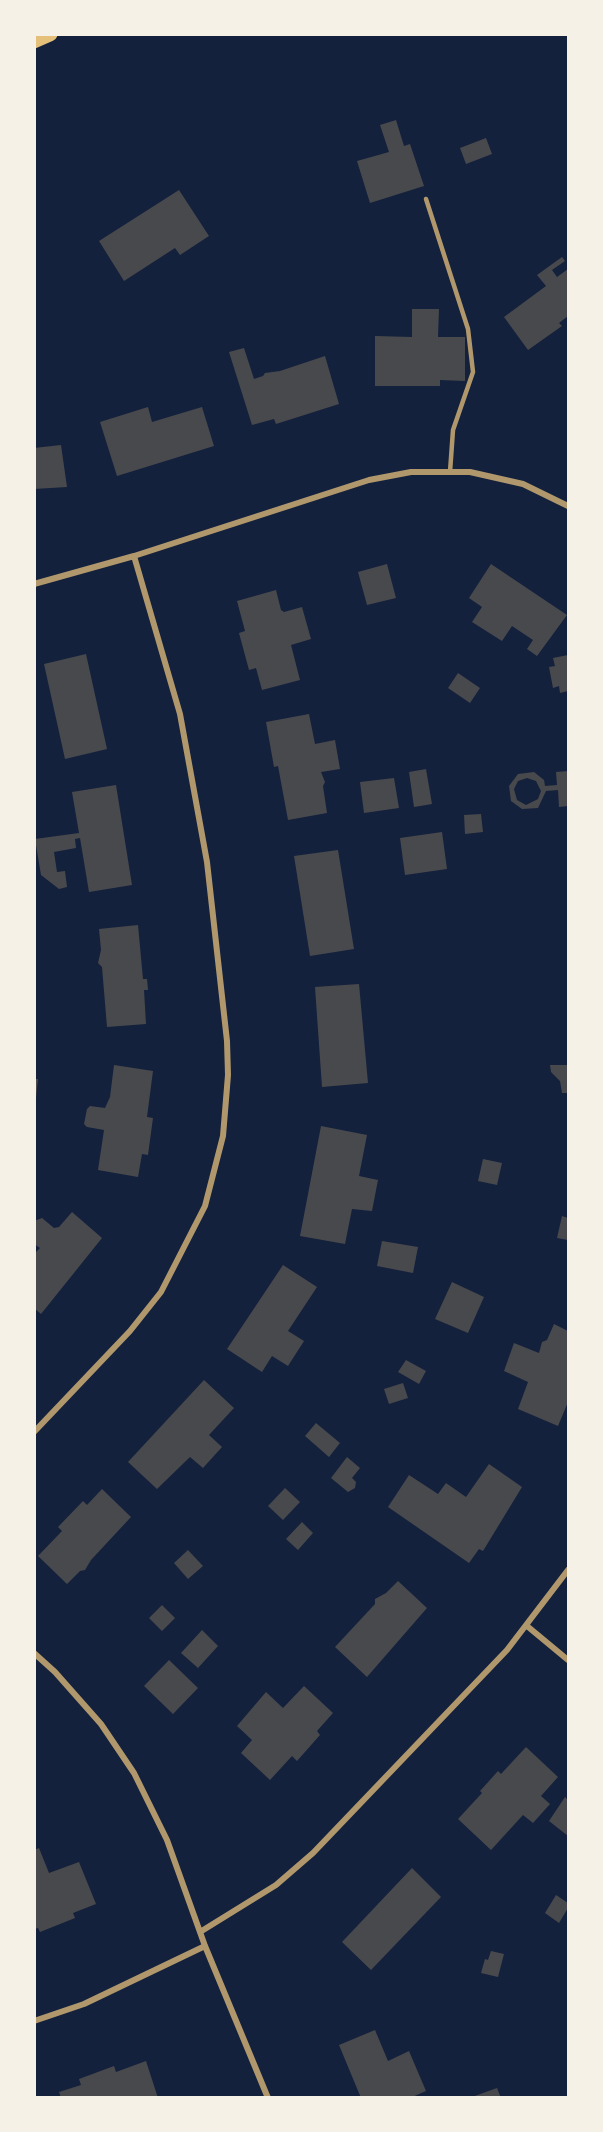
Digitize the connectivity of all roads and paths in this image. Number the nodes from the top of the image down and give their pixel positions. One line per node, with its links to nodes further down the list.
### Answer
1 (50, 34): 2 (main road)
2 (34, 41)
3 (426, 199): 4 (lane)
4 (450, 472): 5 (street); 6 (street)
5 (568, 506)
6 (134, 556): 7 (street); 8 (street)
7 (34, 584)
8 (34, 1432)
9 (568, 1570): 10 (street)
10 (527, 1626): 12 (street); 13 (street)
11 (34, 1653): 13 (street)
12 (568, 1660)
13 (200, 1932): 14 (street)
14 (205, 1946): 15 (street); 16 (street)
15 (34, 2021)
16 (268, 2097)

